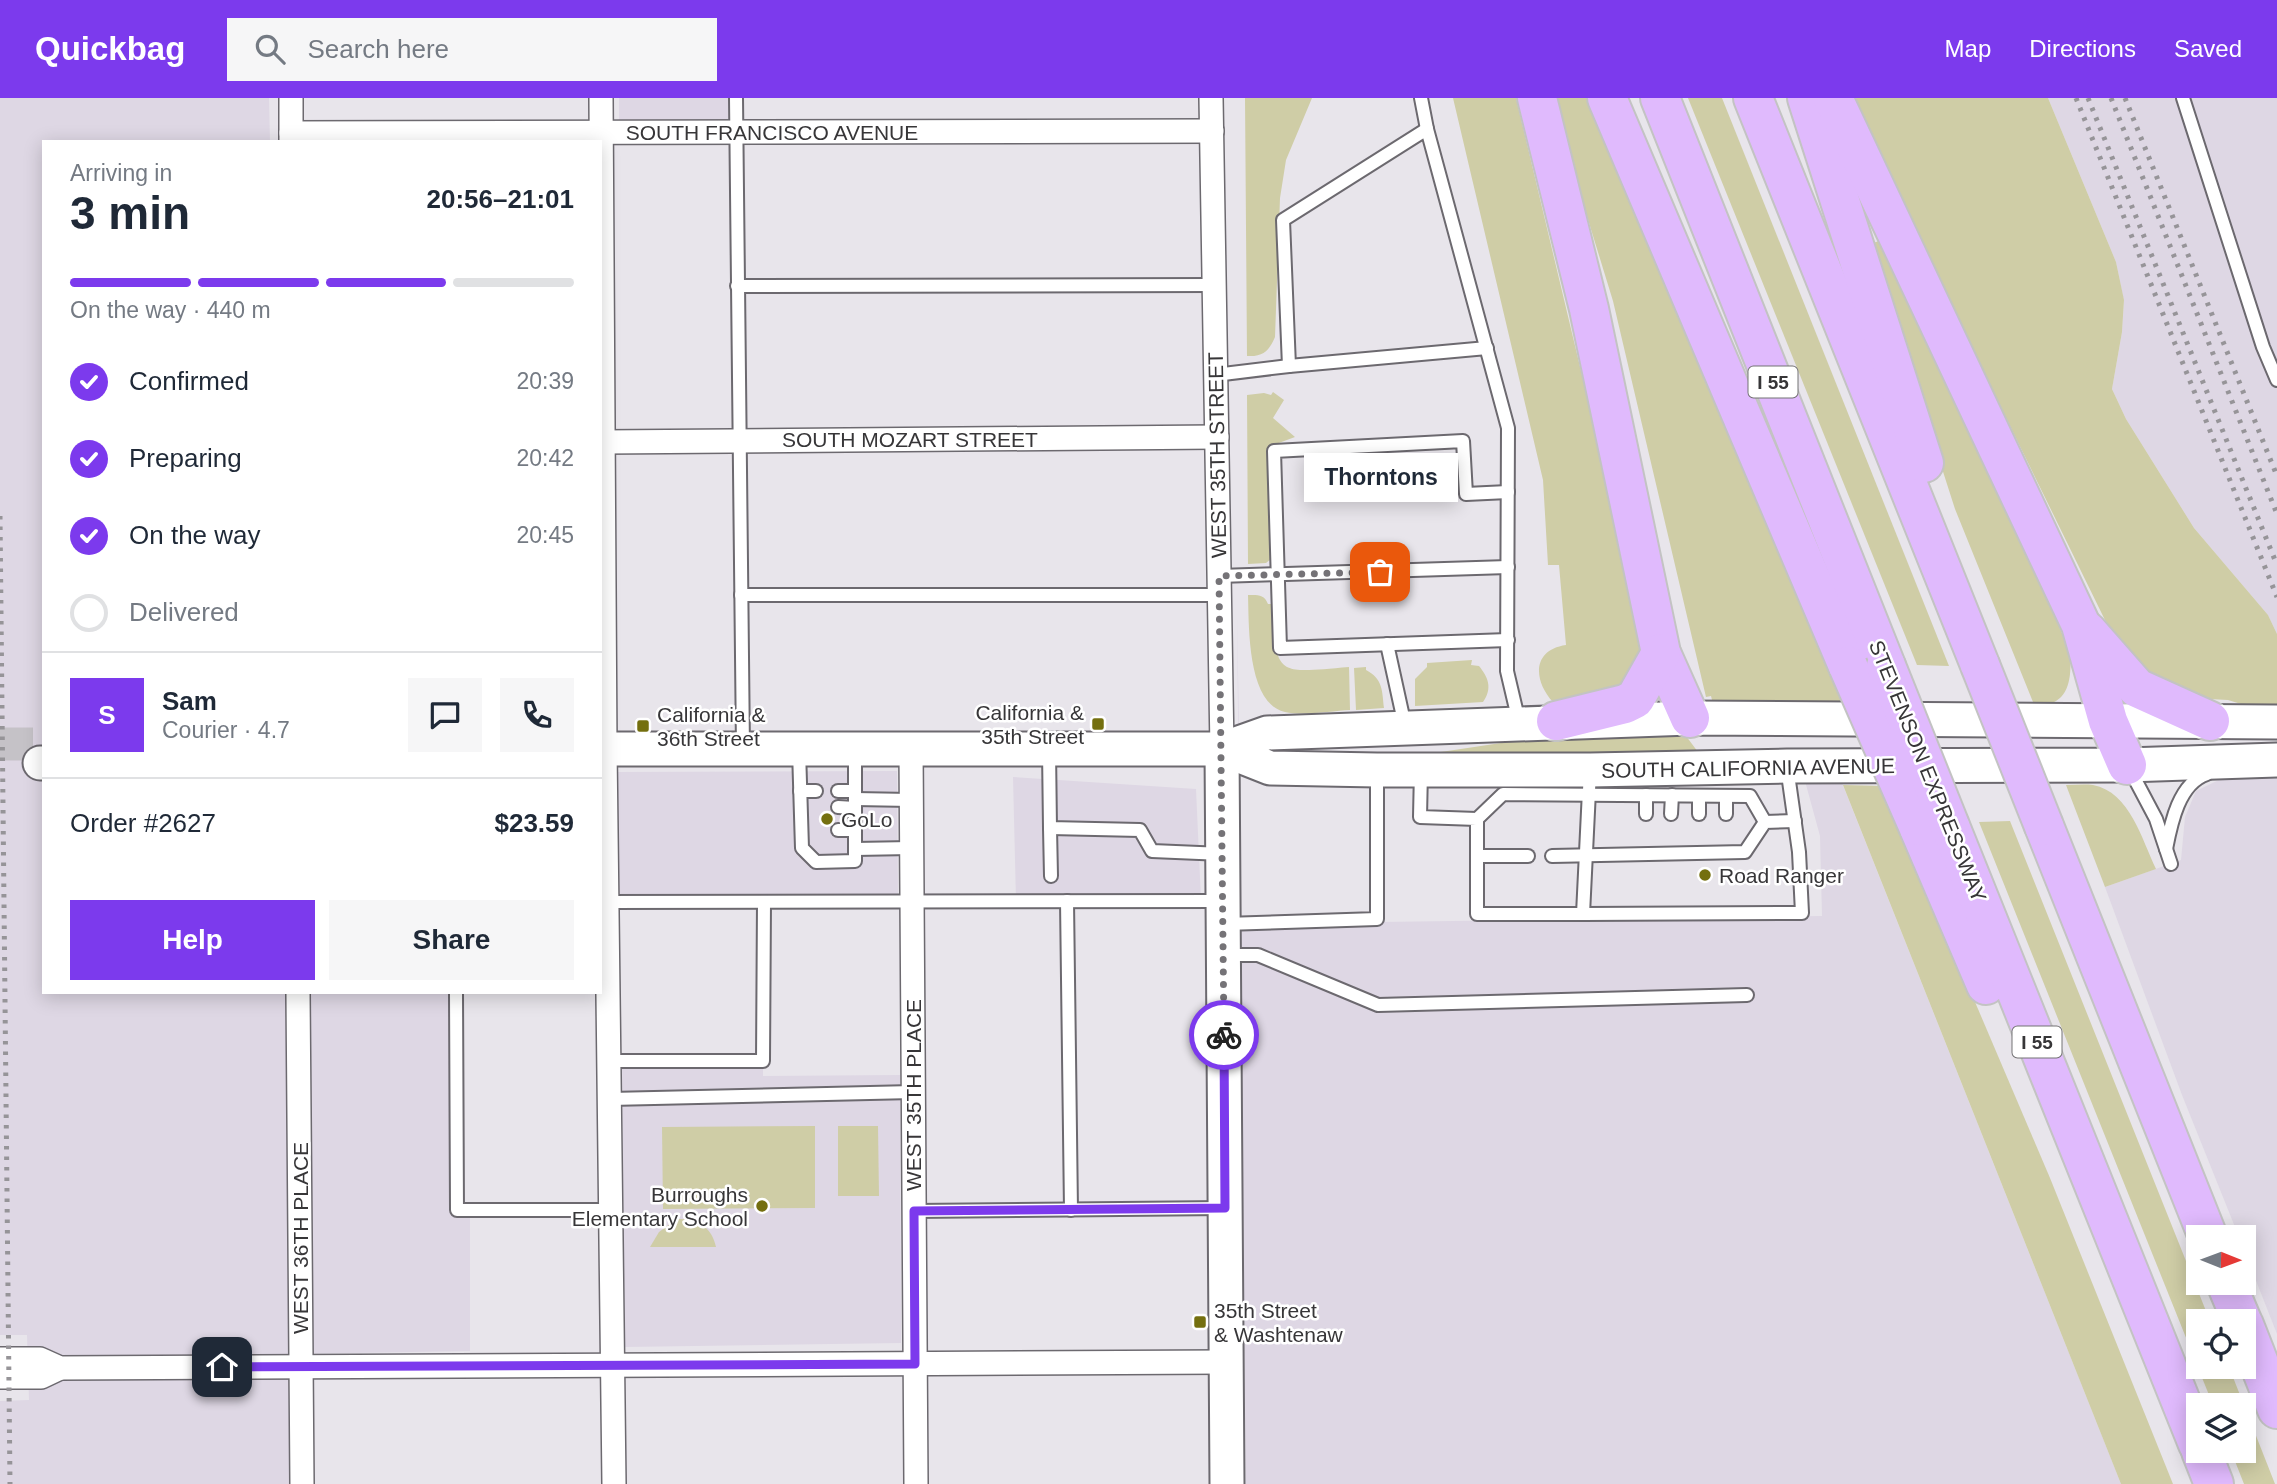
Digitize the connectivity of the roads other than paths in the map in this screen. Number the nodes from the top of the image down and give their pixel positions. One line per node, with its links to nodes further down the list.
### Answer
1 (291, 98): 17 (street)
2 (601, 98): 15 (street)
3 (736, 98): 16 (lane)
4 (1211, 98): 14 (street, WEST 35TH STREET)
5 (1421, 98): 13 (lane)
6 (1537, 98): 39 (highway)
7 (1607, 98): 79 (highway, bridge)
8 (1660, 98): 79 (highway, STEVENSON EXPRESSWAY / I 55, bridge)
9 (1753, 98): 35 (highway)
10 (1807, 98): 35 (highway)
11 (1833, 98): 36 (highway)
12 (2183, 98): 25 (lane)
13 (1427, 129): 21 (lane); 23 (lane)
14 (1212, 131): 16 (street, SOUTH FRANCISCO AVENUE); 19 (street, WEST 35TH STREET)
15 (602, 132): 16 (street, SOUTH FRANCISCO AVENUE); 17 (street, SOUTH FRANCISCO AVENUE); 18 (street)
16 (736, 132): 20 (lane)
17 (291, 137)
18 (602, 140)
19 (1214, 285): 20 (lane); 24 (street, WEST 35TH STREET)
20 (737, 286): 27 (lane)
21 (1486, 348): 23 (lane); 29 (lane)
22 (602, 362): 28 (street)
23 (1289, 366): 24 (lane)
24 (1215, 375): 26 (street, WEST 35TH STREET)
25 (2277, 380)
26 (1217, 437): 27 (street, SOUTH MOZART STREET); 32 (street, WEST 35TH STREET)
27 (739, 440): 28 (street, SOUTH MOZART STREET); 33 (lane)
28 (603, 442): 34 (street)
29 (1508, 492): 30 (lane); 31 (lane)
30 (1508, 567): 31 (lane); 37 (lane)
31 (1278, 575): 32 (lane); 38 (lane)
32 (1219, 586): 33 (lane); 52 (street, WEST 35TH STREET)
33 (741, 595): 47 (lane)
34 (602, 596): 46 (street)
35 (1958, 608): 113 (highway, bridge)
36 (2081, 625): 41 (highway); 42 (highway)
37 (1508, 640): 38 (lane); 43 (lane)
38 (1387, 644): 45 (lane)
39 (1661, 653): 40 (highway); 43 (highway)
40 (1690, 718): 41 (main road, SOUTH CALIFORNIA AVENUE); 43 (main road, SOUTH CALIFORNIA AVENUE); 59 (main road)
41 (2108, 721): 42 (main road, SOUTH CALIFORNIA AVENUE); 55 (highway)
42 (2210, 721): 44 (main road, SOUTH CALIFORNIA AVENUE)
43 (1537, 722): 45 (main road, SOUTH CALIFORNIA AVENUE)
44 (2277, 722)
45 (1406, 728): 52 (main road, SOUTH CALIFORNIA AVENUE)
46 (603, 749): 47 (main road, SOUTH CALIFORNIA AVENUE); 99 (street)
47 (743, 749): 48 (main road, SOUTH CALIFORNIA AVENUE)
48 (799, 749): 49 (main road, SOUTH CALIFORNIA AVENUE); 61 (lane)
49 (855, 749): 50 (main road, SOUTH CALIFORNIA AVENUE); 67 (lane)
50 (911, 749): 51 (main road, SOUTH CALIFORNIA AVENUE); 68 (street, WEST 35TH PLACE)
51 (1049, 749): 52 (main road, SOUTH CALIFORNIA AVENUE); 80 (lane)
52 (1222, 749): 57 (main road, SOUTH CALIFORNIA AVENUE); 89 (main road, WEST 35TH STREET)
53 (2277, 760): 54 (main road, SOUTH CALIFORNIA AVENUE)
54 (2235, 761): 55 (main road, SOUTH CALIFORNIA AVENUE); 88 (lane)
55 (2127, 765): 56 (main road, SOUTH CALIFORNIA AVENUE); 88 (lane)
56 (1787, 766): 59 (main road, SOUTH CALIFORNIA AVENUE); 77 (lane)
57 (1377, 770): 58 (main road, SOUTH CALIFORNIA AVENUE); 102 (lane)
58 (1421, 770): 60 (main road, SOUTH CALIFORNIA AVENUE); 76 (lane)
59 (1722, 782): 60 (main road, SOUTH CALIFORNIA AVENUE); 66 (lane); 75 (lane); 78 (lane)
60 (1590, 783): 64 (lane); 76 (lane); 94 (lane)
61 (800, 791): 62 (lane); 70 (lane)
62 (816, 791)
63 (838, 791): 67 (lane)
64 (1646, 795): 65 (lane); 72 (lane)
65 (1672, 795): 66 (lane); 73 (lane)
66 (1699, 796): 74 (lane)
67 (855, 799): 68 (lane); 69 (lane); 83 (lane)
68 (911, 800): 86 (street, WEST 35TH PLACE)
69 (838, 807)
70 (800, 808): 71 (lane); 84 (lane)
71 (816, 808)
72 (1646, 814)
73 (1671, 814)
74 (1699, 814)
75 (1726, 814)
76 (1477, 819): 91 (lane)
77 (1795, 821): 78 (lane); 101 (lane)
78 (1765, 822): 90 (lane)
79 (1934, 826): 123 (highway, STEVENSON EXPRESSWAY / I 55)
80 (1050, 828): 89 (lane); 96 (lane)
81 (816, 830): 84 (lane)
82 (838, 830): 83 (lane)
83 (855, 830): 87 (lane)
84 (801, 831): 87 (lane)
85 (1645, 841): 90 (lane)
86 (911, 848): 87 (lane); 97 (street, WEST 35TH PLACE)
87 (855, 849)
88 (2166, 849): 95 (lane)
89 (1223, 854): 102 (main road, WEST 35TH STREET)
90 (1645, 855): 94 (lane)
91 (1477, 856): 92 (lane); 101 (lane)
92 (1528, 856)
93 (1552, 856): 94 (lane)
94 (1586, 856): 101 (lane)
95 (2171, 864)
96 (1051, 876)
97 (912, 901): 98 (lane); 100 (lane); 107 (street, WEST 35TH PLACE)
98 (1067, 901): 102 (lane); 110 (lane)
99 (604, 902): 100 (lane); 106 (street)
100 (764, 902): 106 (lane)
101 (1583, 914)
102 (1224, 927): 105 (lane); 109 (main road, WEST 35TH STREET)
103 (298, 994): 119 (street, WEST 36TH PLACE)
104 (456, 994): 111 (lane)
105 (1747, 995)
106 (609, 1061): 108 (street)
107 (913, 1091): 108 (lane); 112 (street, WEST 35TH PLACE)
108 (610, 1099): 111 (street)
109 (1225, 1208): 110 (lane); 116 (main road, WEST 35TH STREET)
110 (1071, 1209): 112 (lane)
111 (611, 1210): 118 (street)
112 (914, 1211): 117 (street, WEST 35TH PLACE)
113 (2203, 1225)
114 (2256, 1356): 122 (highway)
115 (0, 1359): 120 (street)
116 (1226, 1362): 117 (street); 128 (main road, WEST 35TH STREET)
117 (915, 1364): 118 (street); 127 (street, WEST 35TH PLACE)
118 (614, 1365): 119 (street); 126 (street)
119 (301, 1367): 120 (street); 125 (street, WEST 36TH PLACE)
120 (60, 1368): 121 (street)
121 (0, 1377)
122 (2277, 1409)
123 (2186, 1414)
124 (2206, 1463): 129 (highway)
125 (302, 1484)
126 (614, 1484)
127 (916, 1484)
128 (1227, 1484)
129 (2214, 1484)

